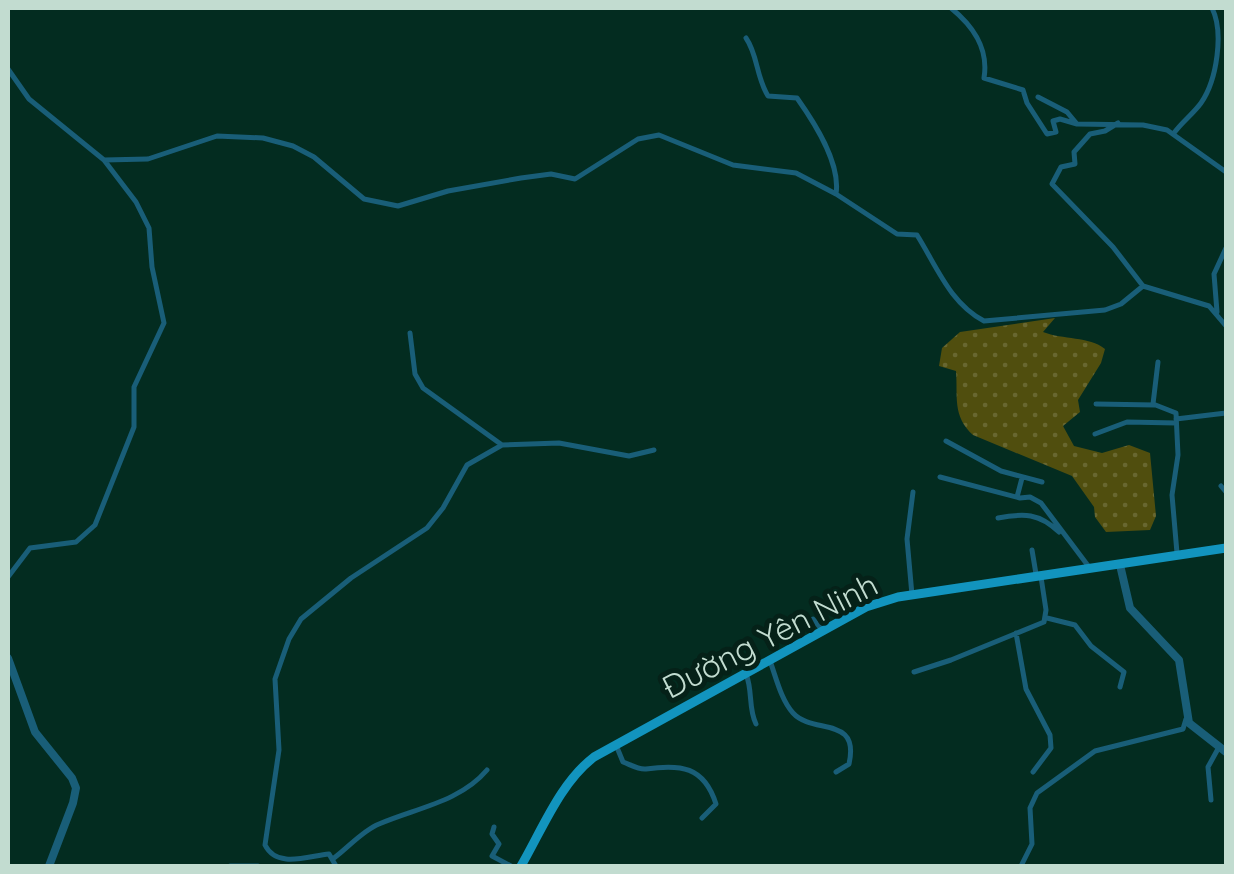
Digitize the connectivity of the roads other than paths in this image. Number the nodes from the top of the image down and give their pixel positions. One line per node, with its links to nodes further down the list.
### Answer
1 (950, 8): 7 (street)
2 (1212, 8): 8 (street)
3 (746, 38): 11 (street)
4 (8, 69): 9 (street)
5 (1038, 97): 7 (street)
6 (1118, 123): 7 (street); 8 (street); 13 (street)
7 (1078, 124)
8 (1174, 134): 10 (street)
9 (104, 160): 11 (street); 40 (street)
10 (1226, 172)
11 (836, 194): 13 (street)
12 (1226, 248): 14 (street)
13 (1143, 286): 14 (street)
14 (1217, 312): 15 (street)
15 (1226, 326)
16 (410, 333): 24 (street)
17 (1158, 362): 19 (street)
18 (1096, 404): 19 (street)
19 (1154, 406): 21 (street)
20 (1226, 413): 21 (street)
21 (1176, 421): 22 (street); 37 (street)
22 (1095, 434)
23 (946, 440): 27 (street)
24 (502, 445): 25 (street); 62 (street)
25 (654, 450)
26 (940, 477): 32 (street)
27 (1022, 478): 28 (street); 32 (street)
28 (1042, 482)
29 (1221, 486): 31 (street)
30 (913, 492): 42 (street)
31 (1226, 492)
32 (1018, 497): 34 (street)
33 (998, 518): 34 (street)
34 (1071, 542): 39 (street)
35 (1226, 548): 37 (main road, Đường Yên Ninh)
36 (1032, 550): 41 (street)
37 (1178, 556): 38 (main road, Đường Yên Ninh)
38 (1120, 566): 39 (main road, Đường Yên Ninh); 52 (street)
39 (1090, 570): 41 (main road, Đường Yên Ninh)
40 (8, 577)
41 (1039, 577): 42 (main road, Đường Yên Ninh); 43 (street)
42 (912, 595): 45 (main road, Đường Yên Ninh)
43 (1046, 618): 46 (street); 51 (street)
44 (796, 626): 45 (street)
45 (823, 631): 48 (main road, Đường Yên Ninh)
46 (1016, 633): 49 (street); 58 (street)
47 (8, 658): 63 (street)
48 (770, 661): 50 (main road, Đường Yên Ninh); 57 (street)
49 (914, 672)
50 (746, 674): 53 (street); 54 (main road, Đường Yên Ninh)
51 (1120, 687)
52 (1186, 717): 55 (street); 68 (street)
53 (756, 724)
54 (616, 745): 60 (street); 67 (main road, Đường Yên Ninh)
55 (1223, 749): 59 (street)
56 (487, 770): 62 (street)
57 (836, 772)
58 (1032, 772)
59 (1211, 800)
60 (702, 818)
61 (494, 828): 66 (street)
62 (335, 862)
63 (49, 866)
64 (230, 866): 65 (street)
65 (258, 866)
66 (511, 866)
67 (521, 866)
68 (1021, 866)

